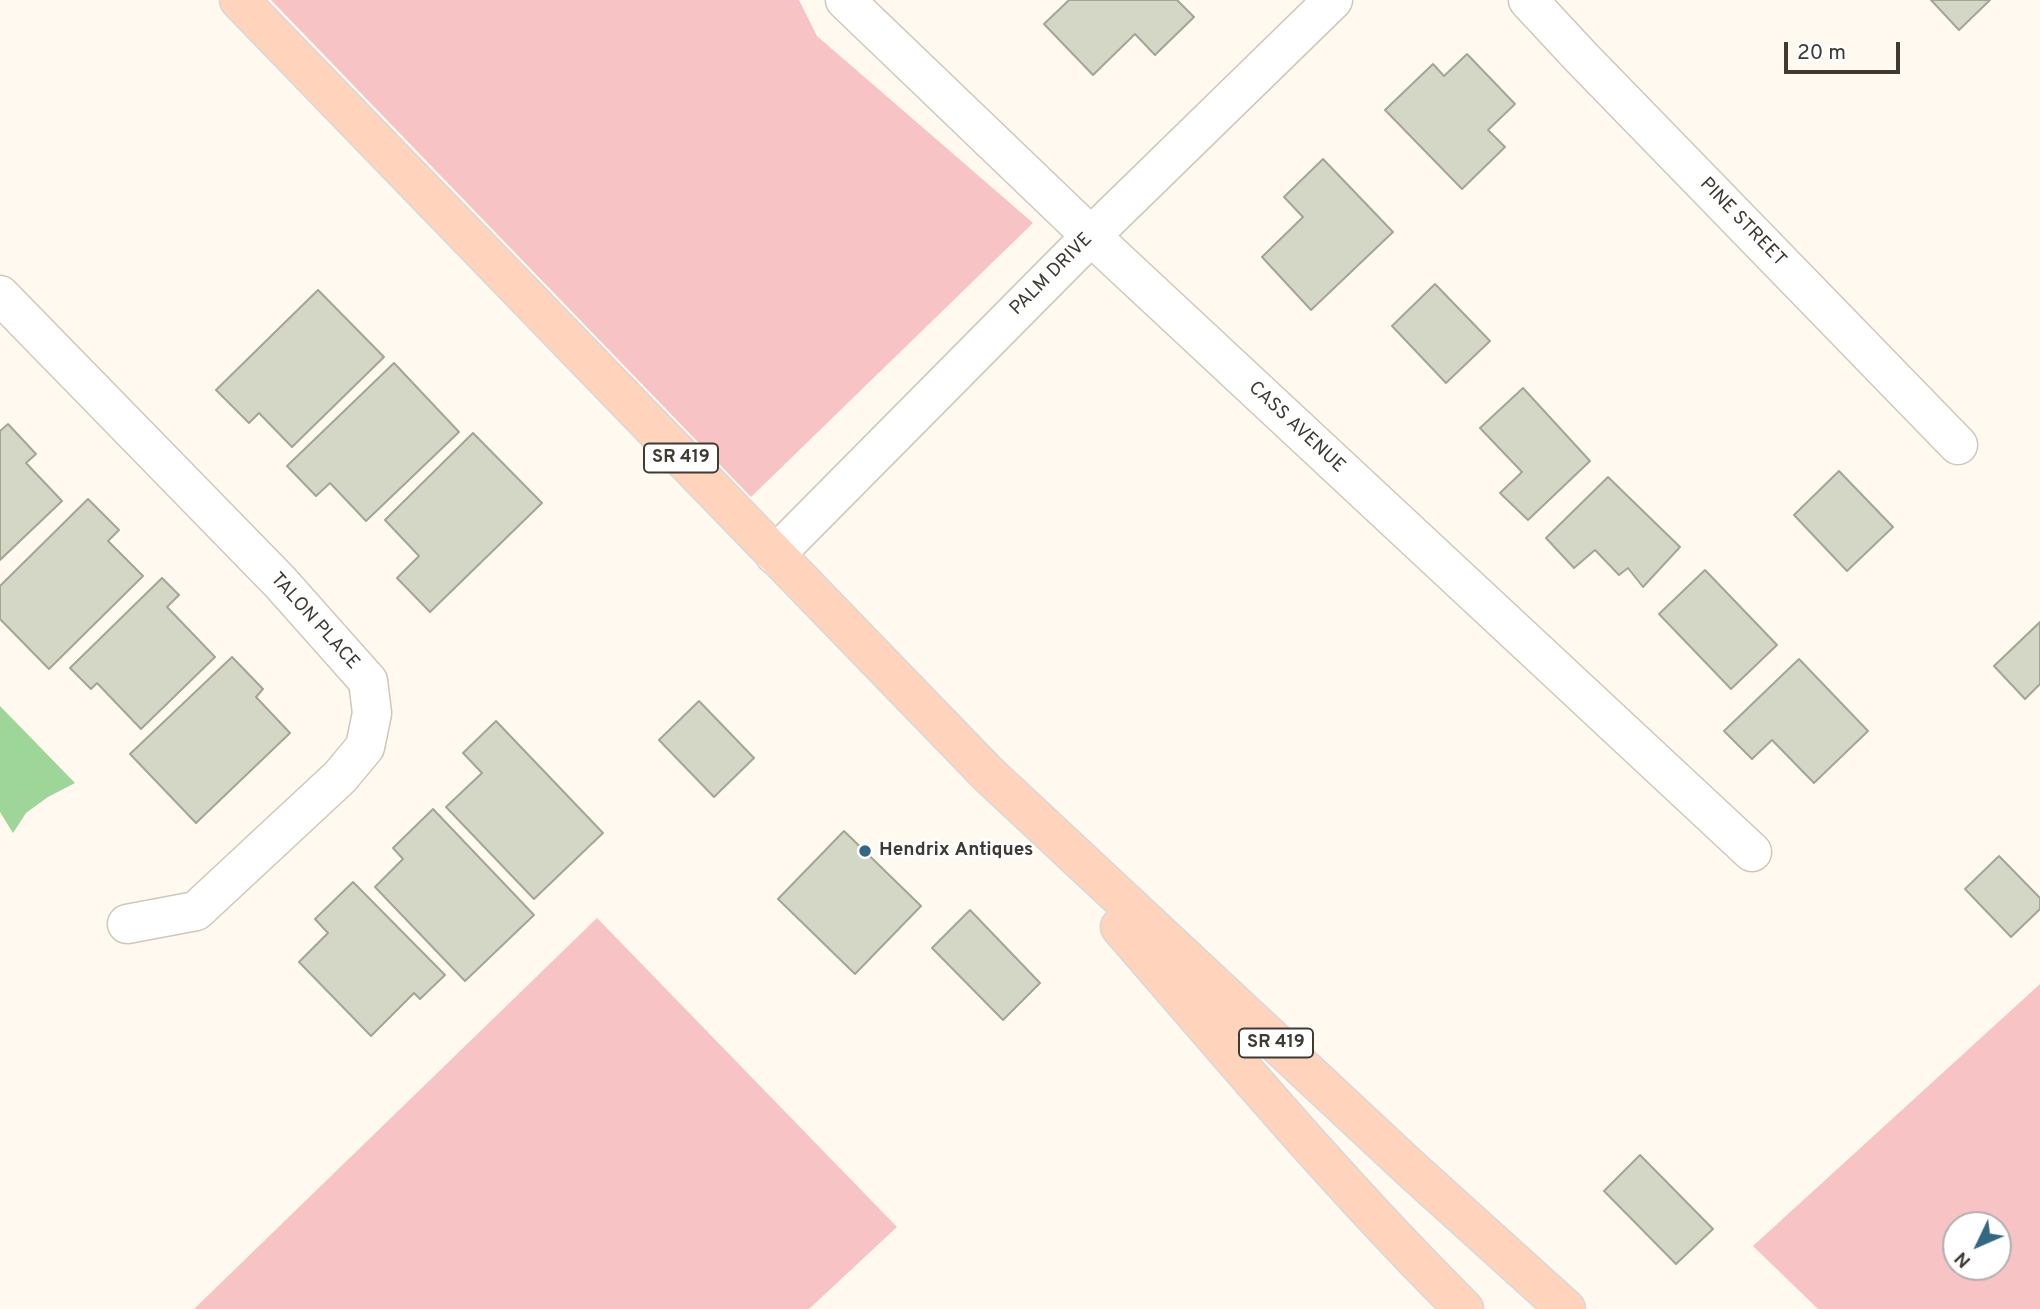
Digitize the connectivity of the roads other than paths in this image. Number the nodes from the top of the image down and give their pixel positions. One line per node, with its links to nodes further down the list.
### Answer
1 (239, 0): 8 (main road, SR 419)
2 (845, 0): 5 (street, CASS AVENUE)
3 (1333, 0): 5 (street, PALM DRIVE)
4 (1528, 0): 7 (street, PINE STREET)
5 (1091, 236): 8 (street, PALM DRIVE); 10 (street, CASS AVENUE)
6 (0, 295): 11 (street, TALON PLACE)
7 (1958, 445)
8 (775, 555): 9 (main road, SR 419)
9 (988, 774): 12 (main road, SR 419); 13 (main road, SR 419)
10 (1752, 852)
11 (127, 924)
12 (1464, 1309)
13 (1566, 1309)

